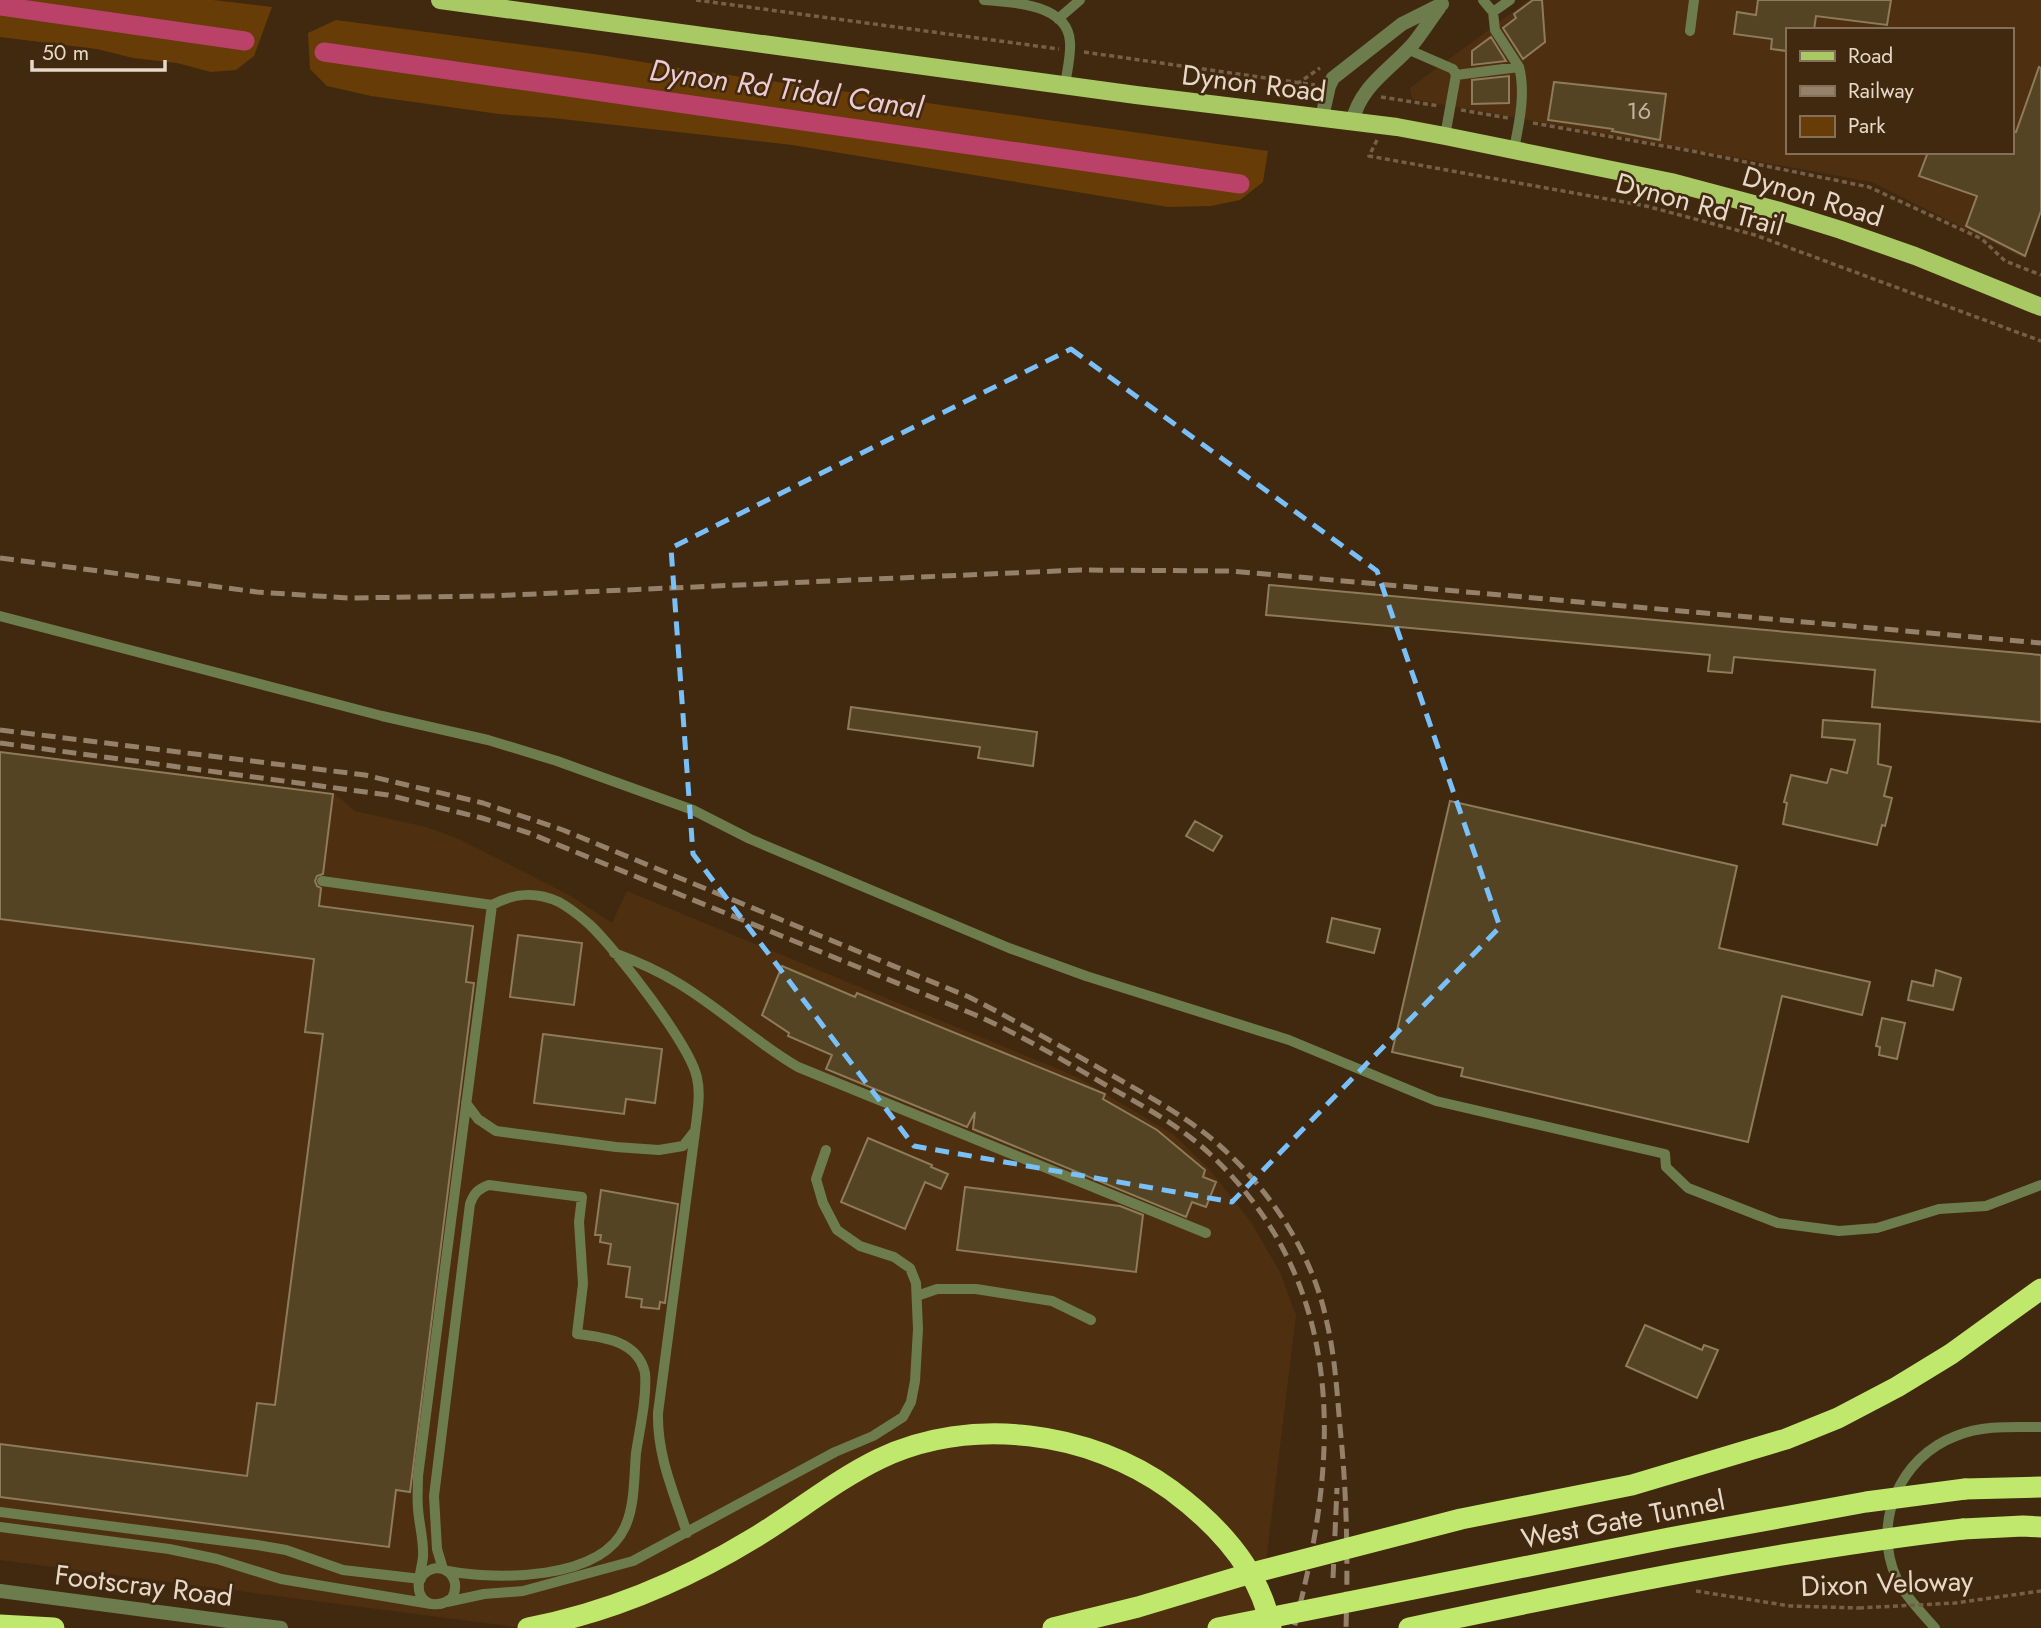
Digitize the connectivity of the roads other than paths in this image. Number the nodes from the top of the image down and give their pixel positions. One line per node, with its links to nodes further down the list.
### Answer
1 (440, 0): 14 (main road, Dynon Road)
2 (984, 0): 9 (lane)
3 (1080, 0): 9 (lane)
4 (1483, 0): 8 (lane)
5 (1510, 0): 8 (lane)
6 (1694, 0): 10 (lane)
7 (1442, 1): 11 (street); 15 (street)
8 (1493, 12): 12 (lane)
9 (1058, 19): 14 (lane)
10 (1690, 31)
11 (1407, 49): 13 (lane); 16 (street)
12 (1519, 67): 13 (lane); 18 (lane)
13 (1456, 75): 17 (lane)
14 (1065, 85): 15 (main road, Dynon Road)
15 (1322, 117): 16 (main road, Dynon Road)
16 (1352, 122): 17 (main road, Dynon Road)
17 (1445, 136): 18 (main road, Dynon Road)
18 (1514, 149): 19 (main road, Dynon Road)
19 (2040, 302)
20 (0, 616): 27 (lane)
21 (322, 881): 22 (lane)
22 (492, 905): 23 (lane); 24 (lane)
23 (613, 953): 25 (lane); 28 (lane)
24 (466, 1103): 25 (lane); 39 (lane)
25 (695, 1132): 37 (lane)
26 (826, 1150): 30 (lane)
27 (2041, 1185)
28 (1206, 1233)
29 (2041, 1289): 47 (highway, bridge)
30 (917, 1296): 31 (lane); 37 (lane)
31 (1091, 1320)
32 (2041, 1427): 51 (lane)
33 (2041, 1487): 48 (highway, West Gate Tunnel, bridge)
34 (0, 1512): 39 (lane)
35 (0, 1527): 42 (lane)
36 (2041, 1527): 50 (highway, bridge)
37 (687, 1534): 41 (lane)
38 (445, 1570): 38 (lane); 39 (lane); 41 (lane)
39 (421, 1577): 42 (lane)
40 (0, 1591): 45 (street, Footscray Road)
41 (447, 1602): 42 (lane)
42 (435, 1605)
43 (0, 1625): 44 (highway)
44 (54, 1628)
45 (281, 1628)
46 (528, 1628): 49 (highway, bridge)
47 (1053, 1628)
48 (1218, 1628)
49 (1271, 1628)
50 (1409, 1628)
51 (1935, 1628)

